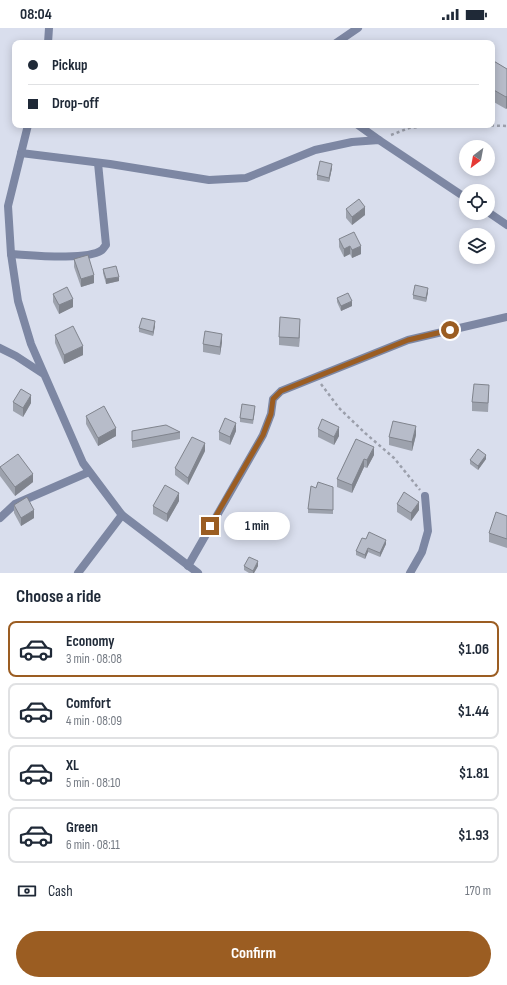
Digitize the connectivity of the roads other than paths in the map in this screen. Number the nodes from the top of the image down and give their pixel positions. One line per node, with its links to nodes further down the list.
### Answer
1 (49, 28): 3 (street)
2 (358, 28): 4 (street)
3 (48, 40)
4 (340, 40)
5 (27, 128): 8 (street)
6 (362, 128): 7 (street)
7 (379, 140): 9 (street); 10 (street)
8 (21, 153): 9 (street); 13 (street)
9 (98, 163): 13 (street)
10 (459, 193)
11 (495, 217): 12 (street)
12 (507, 225)
13 (11, 254): 16 (street)
14 (507, 317): 21 (street)
15 (0, 348): 16 (street)
16 (42, 373): 17 (street)
17 (89, 472): 19 (street); 20 (street)
18 (425, 496): 24 (street)
19 (122, 515): 21 (street); 22 (street)
20 (0, 518)
21 (188, 566): 23 (street)
22 (78, 573)
23 (198, 573)
24 (410, 573)

